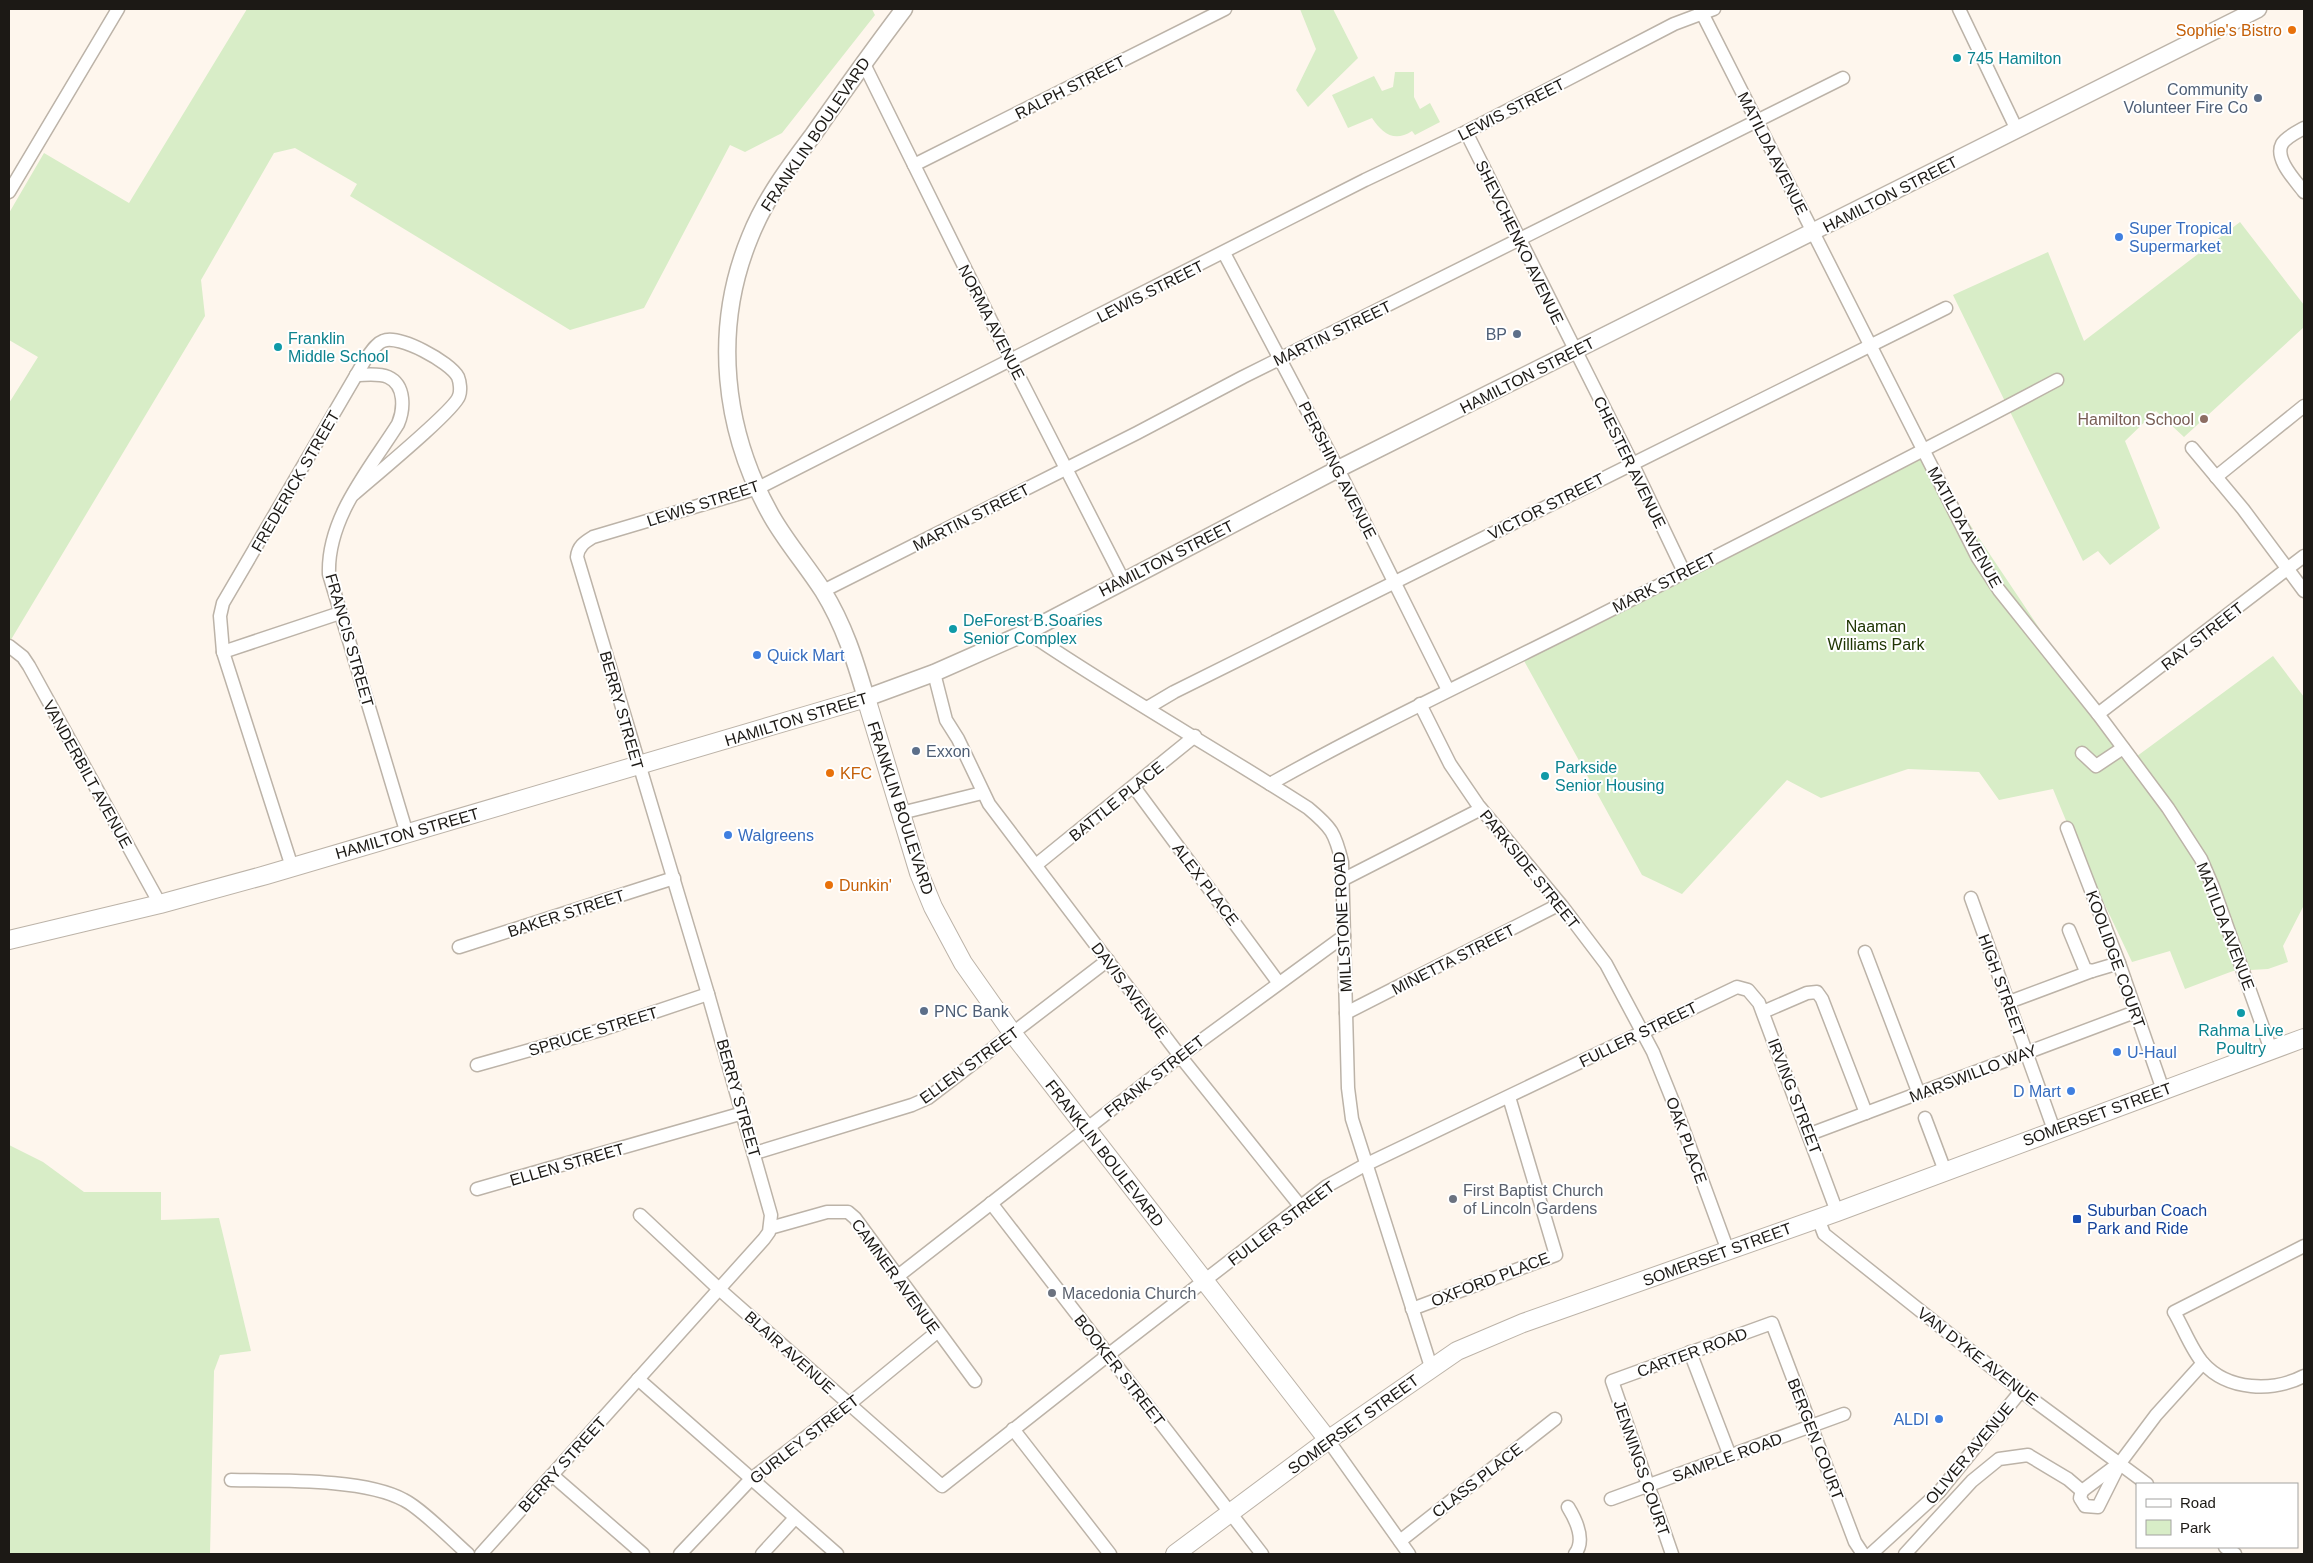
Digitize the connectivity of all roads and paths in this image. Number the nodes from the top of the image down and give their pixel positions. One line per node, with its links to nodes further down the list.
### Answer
1 (118, 9): 15 (street)
2 (904, 9): 8 (street, FRANKLIN BOULEVARD)
3 (1225, 9): 14 (street, RALPH STREET)
4 (1959, 9): 12 (street)
5 (2258, 9): 7 (street, HAMILTON STREET)
6 (1706, 10): 10 (street, MATILDA AVENUE); 13 (street, LEWIS STREET)
7 (2233, 14): 12 (street, HAMILTON STREET)
8 (864, 62): 14 (street, NORMA AVENUE); 34 (street, FRANKLIN BOULEVARD)
9 (1842, 78): 10 (street, MARTIN STREET)
10 (1757, 121): 17 (street, MATILDA AVENUE); 18 (street, MARTIN STREET)
11 (2304, 128): 16 (street)
12 (2017, 130): 17 (street, HAMILTON STREET)
13 (1466, 132): 18 (street, SHEVCHENKO AVENUE); 19 (street, LEWIS STREET)
14 (914, 165): 24 (street, NORMA AVENUE)
15 (9, 192)
16 (2304, 192)
17 (1813, 232): 21 (street, MATILDA AVENUE); 22 (street, HAMILTON STREET)
18 (1519, 241): 22 (street, SHEVCHENKO AVENUE); 23 (street, MARTIN STREET)
19 (1224, 253): 23 (street, PERSHING AVENUE); 24 (street, LEWIS STREET)
20 (1946, 308): 21 (street, VICTOR STREET)
21 (1869, 345): 29 (street, MATILDA AVENUE); 30 (street, VICTOR STREET)
22 (1574, 351): 30 (street, CHESTER AVENUE); 32 (street, HAMILTON STREET)
23 (1281, 359): 31 (street, MARTIN STREET); 32 (street, PERSHING AVENUE)
24 (1011, 361): 31 (street, NORMA AVENUE); 34 (street, LEWIS STREET)
25 (356, 375): 35 (street, FRANCIS STREET); 35 (street, FREDERICK STREET); 47 (street, FREDERICK STREET)
26 (2057, 380): 29 (street, MARK STREET)
27 (2304, 406): 33 (street)
28 (2192, 448): 33 (street)
29 (1923, 451): 39 (street, MARK STREET); 53 (street, MATILDA AVENUE)
30 (1632, 463): 39 (street, CHESTER AVENUE); 41 (street, VICTOR STREET)
31 (1067, 469): 40 (street, NORMA AVENUE); 42 (street, MARTIN STREET)
32 (1338, 469): 40 (street, HAMILTON STREET); 41 (street, PERSHING AVENUE)
33 (2216, 477): 38 (street)
34 (758, 488): 36 (street, LEWIS STREET); 42 (street, FRANKLIN BOULEVARD)
35 (354, 494): 44 (street, FRANCIS STREET)
36 (578, 550): 57 (street, BERRY STREET)
37 (2304, 556): 38 (street, RAY STREET)
38 (2288, 569): 43 (street); 53 (street, RAY STREET)
39 (1684, 572): 49 (street, MARK STREET)
40 (1123, 580): 45 (street, HAMILTON STREET)
41 (1393, 582): 49 (street, PERSHING AVENUE); 52 (street, VICTOR STREET)
42 (823, 591): 50 (street, FRANKLIN BOULEVARD)
43 (2304, 591)
44 (340, 613): 47 (street); 64 (street, FRANCIS STREET)
45 (1026, 632): 48 (street, HAMILTON STREET); 52 (street, MILLSTONE ROAD)
46 (10, 647): 70 (street, VANDERBILT AVENUE)
47 (223, 652): 66 (street, FREDERICK STREET)
48 (934, 673): 50 (street, HAMILTON STREET); 60 (street, DAVIS AVENUE)
49 (1448, 690): 51 (street, MARK STREET)
50 (866, 698): 57 (main road, HAMILTON STREET); 62 (main road, FRANKLIN BOULEVARD)
51 (1420, 704): 58 (street, MARK STREET); 61 (street, PARKSIDE STREET)
52 (1147, 708): 54 (street, MILLSTONE ROAD)
53 (2098, 714): 55 (street, MATILDA AVENUE)
54 (1195, 736): 58 (street, MILLSTONE ROAD); 59 (street, BATTLE PLACE)
55 (2123, 748): 56 (street); 90 (street, MATILDA AVENUE)
56 (2082, 752)
57 (638, 765): 64 (main road, HAMILTON STREET); 67 (street, BERRY STREET)
58 (1270, 784): 68 (street, MILLSTONE ROAD)
59 (1134, 786): 65 (street, BATTLE PLACE); 80 (street, ALEX PLACE)
60 (982, 793): 62 (street); 65 (street, DAVIS AVENUE)
61 (1481, 808): 68 (street); 71 (street, PARKSIDE STREET)
62 (901, 813): 88 (main road, FRANKLIN BOULEVARD)
63 (2067, 828): 78 (street, KOOLIDGE COURT)
64 (407, 834): 66 (main road, HAMILTON STREET)
65 (1036, 865): 77 (street, DAVIS AVENUE)
66 (292, 867): 70 (main road, HAMILTON STREET)
67 (674, 878): 75 (street, BAKER STREET); 82 (street, BERRY STREET)
68 (1342, 880): 73 (street, MILLSTONE ROAD)
69 (1970, 898): 83 (street, HIGH STREET)
70 (160, 904): 74 (main road, HAMILTON STREET)
71 (1560, 904): 86 (street, MINETTA STREET); 87 (street, PARKSIDE STREET)
72 (2069, 930): 79 (street)
73 (1344, 936): 80 (street, FRANK STREET); 86 (street, MILLSTONE ROAD)
74 (9, 940)
75 (459, 947)
76 (1865, 952): 95 (street)
77 (1108, 960): 88 (street, ELLEN STREET); 92 (street, DAVIS AVENUE)
78 (2119, 963): 79 (street); 85 (street, KOOLIDGE COURT)
79 (2092, 971): 83 (street)
80 (1278, 982): 92 (street, FRANK STREET)
81 (1742, 987): 84 (street, IRVING STREET); 87 (street, FULLER STREET)
82 (708, 994): 93 (street, SPRUCE STREET); 97 (street, BERRY STREET)
83 (2009, 1002): 91 (street, HIGH STREET)
84 (1763, 1012): 98 (street); 102 (street, IRVING STREET)
85 (2135, 1012): 91 (street, MARSWILLO WAY); 94 (street, KOOLIDGE COURT)
86 (1346, 1013): 104 (street, MILLSTONE ROAD)
87 (1642, 1032): 96 (street, FULLER STREET); 114 (street, OAK PLACE)
88 (1013, 1034): 100 (main road, FRANKLIN BOULEVARD); 103 (street, ELLEN STREET)
89 (2304, 1038): 90 (main road, SOMERSET STREET)
90 (2271, 1050): 94 (main road, SOMERSET STREET)
91 (2027, 1053): 95 (street, MARSWILLO WAY); 101 (street, HIGH STREET)
92 (1180, 1056): 100 (street, FRANK STREET); 108 (street, DAVIS AVENUE)
93 (478, 1065)
94 (2163, 1090): 101 (main road, SOMERSET STREET)
95 (1919, 1094): 98 (street, MARSWILLO WAY)
96 (1509, 1097): 104 (street, FULLER STREET); 118 (street, OXFORD PLACE)
97 (743, 1113): 103 (street, BERRY STREET); 106 (street, ELLEN STREET)
98 (1866, 1113): 102 (street, MARSWILLO WAY)
99 (1925, 1118): 105 (street)
100 (1087, 1128): 107 (street, FRANK STREET); 116 (main road, FRANKLIN BOULEVARD)
101 (2054, 1130): 105 (main road, SOMERSET STREET)
102 (1810, 1134): 109 (street, IRVING STREET)
103 (755, 1153): 112 (street, BERRY STREET)
104 (1365, 1166): 108 (street, FULLER STREET); 118 (street, MILLSTONE ROAD)
105 (1945, 1171): 109 (main road, SOMERSET STREET)
106 (478, 1189)
107 (991, 1203): 115 (street, FRANK STREET); 122 (street, BOOKER STREET)
108 (1301, 1207): 116 (street, FULLER STREET)
109 (1837, 1212): 111 (main road, SOMERSET STREET)
110 (640, 1215): 117 (street, BLAIR AVENUE)
111 (1818, 1218): 114 (main road, SOMERSET STREET); 129 (street, VAN DYKE AVENUE)
112 (770, 1228): 115 (street, CAMNER AVENUE); 117 (street, BERRY STREET)
113 (2304, 1246): 123 (street)
114 (1728, 1251): 124 (main road, SOMERSET STREET)
115 (898, 1276): 120 (street, CAMNER AVENUE)
116 (1204, 1282): 122 (street, FULLER STREET); 135 (main road, FRANKLIN BOULEVARD)
117 (720, 1289): 126 (street, BERRY STREET); 130 (street, BLAIR AVENUE)
118 (1412, 1309): 124 (street, MILLSTONE ROAD)
119 (1772, 1322): 121 (street, CARTER ROAD); 133 (street, BERGEN COURT)
120 (937, 1332): 127 (street, CAMNER AVENUE); 130 (street, GURLEY STREET)
121 (1690, 1352): 128 (street, CARTER ROAD); 136 (street)
122 (1108, 1355): 134 (street, FULLER STREET); 147 (street, BOOKER STREET)
123 (2203, 1363): 125 (street); 137 (street)
124 (1431, 1367): 135 (main road, SOMERSET STREET)
125 (2304, 1376)
126 (638, 1379): 138 (street, BERRY STREET); 140 (street)
127 (976, 1381)
128 (1612, 1381): 143 (street, JENNINGS COURT)
129 (2021, 1391): 137 (street, VAN DYKE AVENUE); 163 (street, OLIVER AVENUE)
130 (848, 1405): 140 (street, GURLEY STREET); 142 (street, BLAIR AVENUE)
131 (1844, 1414): 133 (street, SAMPLE ROAD)
132 (1555, 1419): 149 (street, CLASS PLACE)
133 (1811, 1427): 136 (street, SAMPLE ROAD); 162 (street, BERGEN COURT)
134 (1014, 1429): 142 (street, FULLER STREET); 156 (street)
135 (1328, 1440): 147 (main road, SOMERSET STREET); 149 (street)
136 (1730, 1456): 143 (street, SAMPLE ROAD)
137 (2120, 1463): 141 (street, VAN DYKE AVENUE); 144 (street); 144 (street)
138 (552, 1475): 150 (street); 152 (street, BERRY STREET)
139 (231, 1480): 151 (street)
140 (750, 1480): 148 (street); 153 (street, GURLEY STREET)
141 (2146, 1483)
142 (942, 1486)
143 (1648, 1486): 145 (street, SAMPLE ROAD); 161 (street, JENNINGS COURT)
144 (2082, 1491): 164 (street)
145 (1611, 1499)
146 (1568, 1507): 160 (street)
147 (1231, 1513): 157 (main road, SOMERSET STREET); 158 (street, BOOKER STREET)
148 (795, 1518): 154 (street); 155 (street)
149 (1400, 1541): 159 (street)
150 (637, 1552)
151 (468, 1554)
152 (481, 1554)
153 (680, 1554)
154 (762, 1554)
155 (837, 1554)
156 (1110, 1554)
157 (1175, 1554)
158 (1262, 1554)
159 (1409, 1554)
160 (1575, 1554)
161 (1672, 1554)
162 (1864, 1554)
163 (1871, 1554)
164 (1905, 1554)

